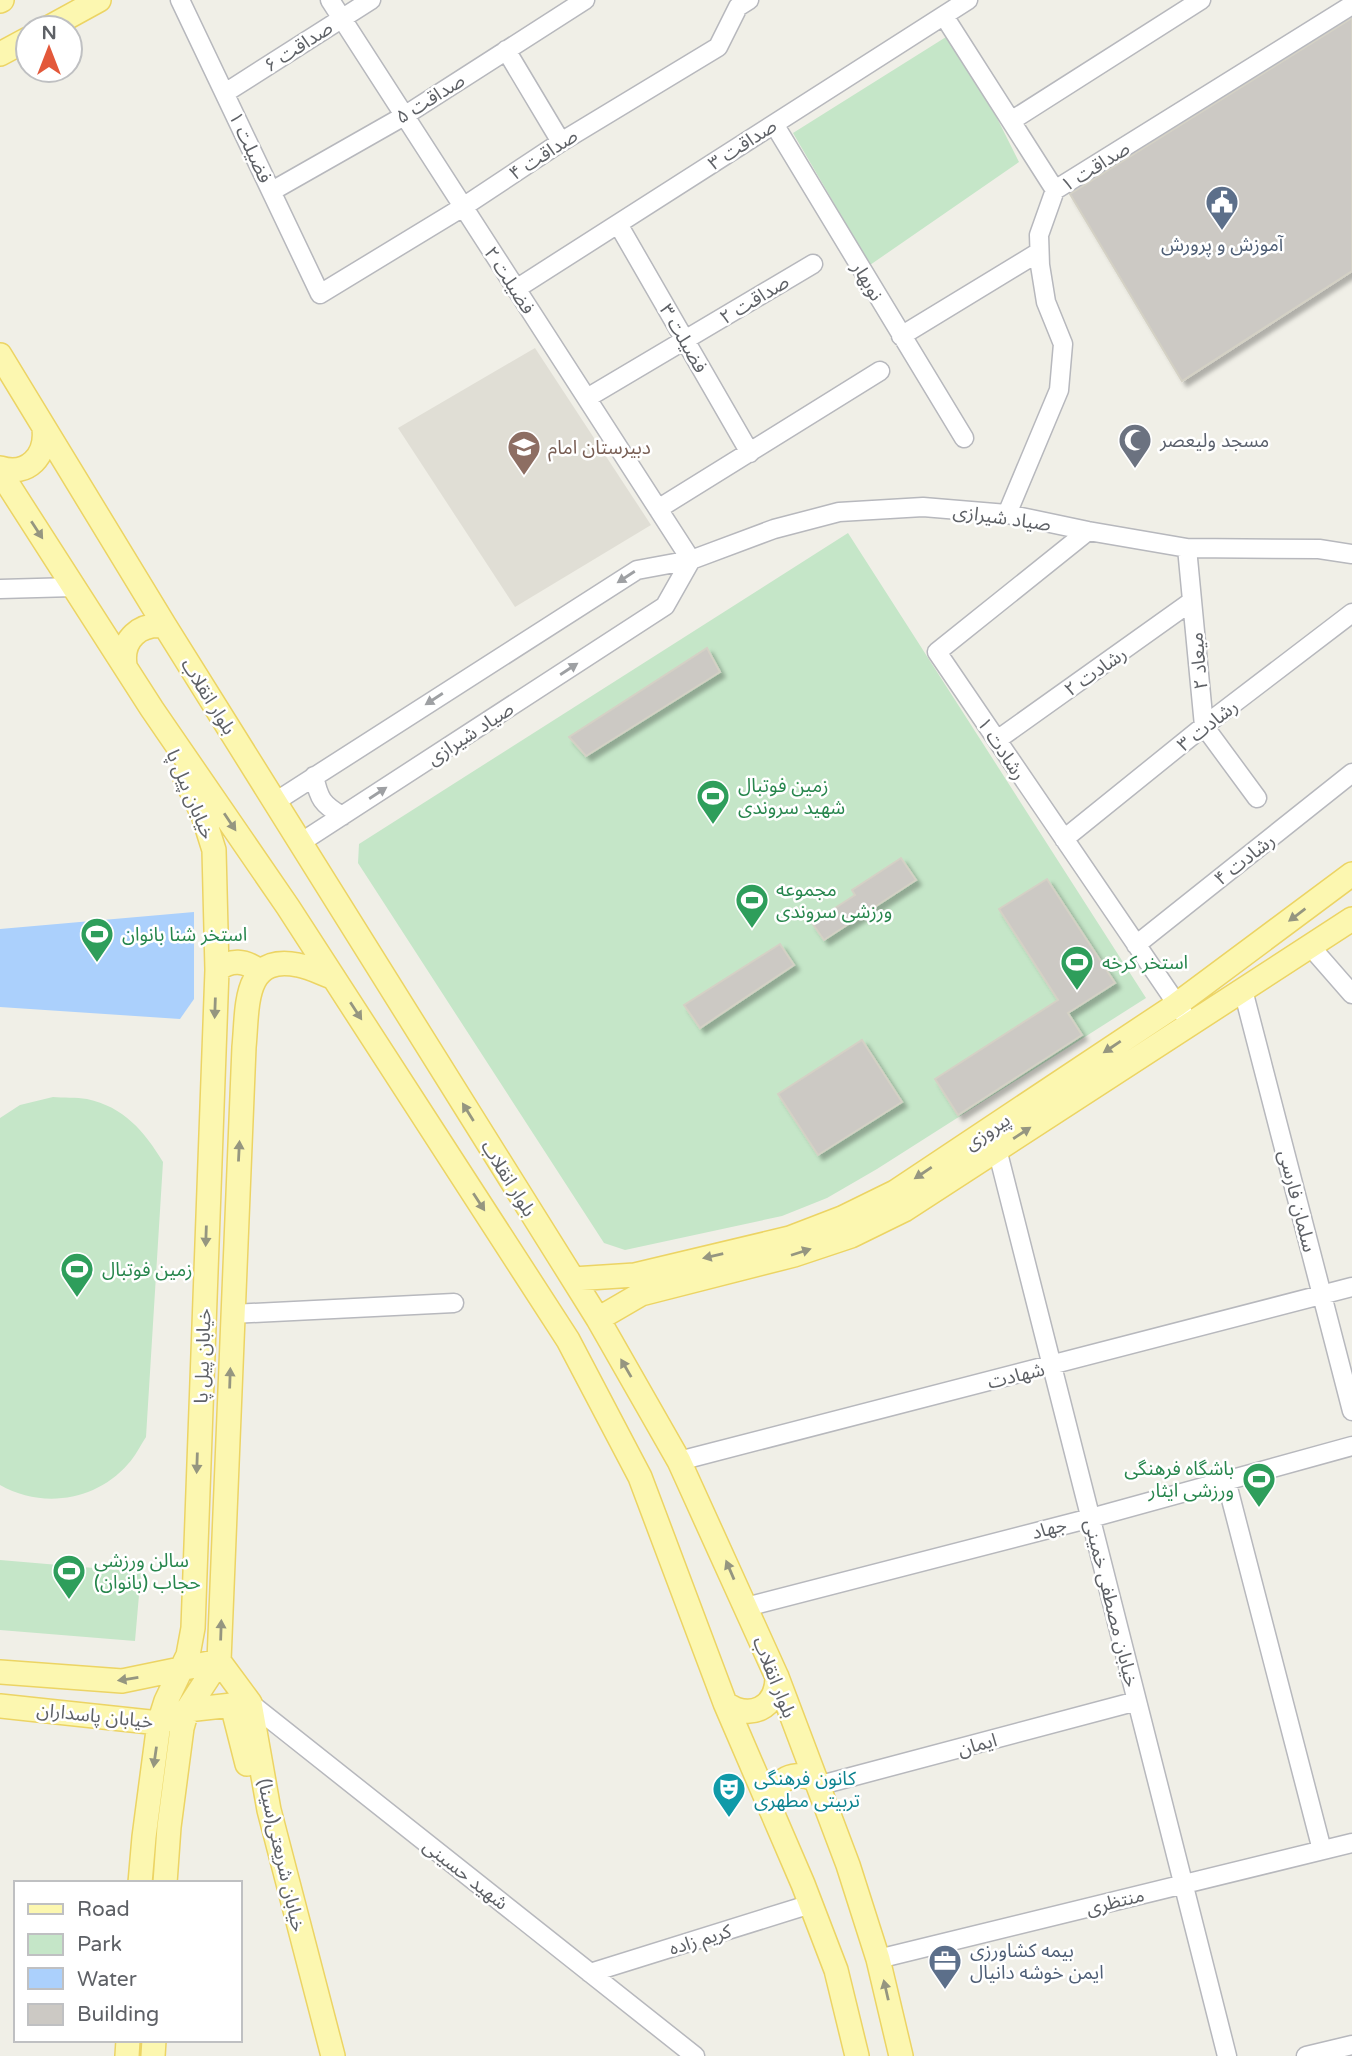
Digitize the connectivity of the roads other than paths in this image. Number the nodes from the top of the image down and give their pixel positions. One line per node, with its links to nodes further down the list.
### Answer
1 (99, 0): 10 (main road)
2 (180, 0): 14 (street, فضیلت ۱)
3 (330, 0): 12 (street, فضیلت ۲)
4 (371, 0): 12 (street, صداقت ۶)
5 (585, 0): 13 (street, صداقت ۵)
6 (968, 0): 11 (street, صداقت ۳)
7 (1200, 0): 16 (street)
8 (740, 2): 18 (street, صداقت ۴)
9 (1352, 5): 19 (street, صداقت ۱)
10 (74, 14)
11 (944, 16): 16 (street); 17 (street, صداقت ۳)
12 (341, 18): 14 (street, صداقت ۶); 15 (street, فضیلت ۲)
13 (506, 50): 15 (street, صداقت ۵); 18 (street)
14 (225, 93): 20 (street, فضیلت ۱)
15 (404, 116): 20 (street, صداقت ۵); 21 (street, فضیلت ۲)
16 (1011, 121): 19 (street)
17 (774, 124): 22 (street, صداقت ۳); 27 (street, نوبهار)
18 (561, 142): 21 (street, صداقت ۴)
19 (1055, 190): 23 (street, صداقت ۱)
20 (272, 191): 26 (street, فضیلت ۱)
21 (463, 207): 25 (street, فضیلت ۲); 26 (street, صداقت ۴)
22 (618, 224): 25 (street, صداقت ۳); 28 (street, فضیلت ۳)
23 (1039, 252): 27 (street); 37 (street, صداقت ۱)
24 (813, 264): 28 (street, صداقت ۲)
25 (516, 289): 31 (street, فضیلت ۲)
26 (320, 294)
27 (901, 336): 33 (street, نوبهار)
28 (685, 340): 31 (street, صداقت ۲); 34 (street, فضیلت ۳)
29 (0, 355): 32 (main road, بلوار انقلاب)
30 (880, 370): 34 (street)
31 (587, 398): 36 (street, فضیلت ۲)
32 (44, 429): 35 (main road); 48 (main road, بلوار انقلاب)
33 (964, 438)
34 (750, 453): 36 (street)
35 (0, 470): 44 (main road, بلوار انقلاب, one-way to 44)
36 (658, 509): 43 (street, فضیلت ۲)
37 (1007, 514): 38 (street, صیاد شیرازی); 43 (street, صیاد شیرازی)
38 (1088, 531): 40 (street, صیاد شیرازی); 52 (street, رشادت ۱)
39 (1352, 540): 41 (street)
40 (1187, 548): 41 (street, صیاد شیرازی); 46 (street, میعاد ۲)
41 (1319, 549): 42 (street)
42 (1352, 554)
43 (691, 560): 54 (street, صیاد شیرازی, one-way to 54); 57 (street, صیاد شیرازی, one-way to 43)
44 (74, 587): 45 (street); 49 (main road, بلوار انقلاب)
45 (0, 589)
46 (1192, 601): 51 (street, میعاد ۲); 52 (street, رشادت ۲)
47 (1352, 613): 51 (street, رشادت ۳)
48 (165, 626): 49 (main road); 56 (main road, بلوار انقلاب)
49 (125, 665): 50 (main road, بلوار انقلاب)
50 (152, 709): 64 (main road, خیابان پیل پا); 66 (main road, بلوار انقلاب, one-way to 66)
51 (1204, 726): 55 (street); 58 (street, رشادت ۳)
52 (997, 740): 58 (street, رشادت ۱)
53 (1352, 773): 62 (street, رشادت ۴)
54 (314, 776): 56 (street, صیاد شیرازی); 57 (street)
55 (1257, 798)
56 (275, 802): 59 (main road, بلوار انقلاب)
57 (342, 816): 59 (street, صیاد شیرازی)
58 (1064, 839): 62 (street, رشادت ۱)
59 (300, 843): 72 (main road, بلوار انقلاب, one-way to 59)
60 (1352, 874): 69 (main road, پیروزی, one-way to 69)
61 (1352, 919): 63 (main road, پیروزی)
62 (1136, 945): 69 (street, رشادت ۱)
63 (1310, 946): 67 (main road, پیروزی); 68 (street)
64 (217, 970): 65 (main road); 86 (main road, خیابان پیل پا, one-way to 86)
65 (259, 971): 66 (main road); 76 (main road, خیابان پیل پا, one-way to 65)
66 (334, 978): 90 (main road, بلوار انقلاب, one-way to 90)
67 (1244, 990): 70 (main road, پیروزی); 74 (street, سلمان فارسی)
68 (1352, 994)
69 (1176, 1005): 70 (street, رشادت ۱); 72 (main road, پیروزی, one-way to 72)
70 (1191, 1024): 71 (main road, پیروزی, one-way to 70)
71 (997, 1149): 77 (main road, پیروزی, one-way to 71); 78 (street, خیابان مصطفی خمینی)
72 (573, 1279): 77 (main road, بلوار انقلاب)
73 (1352, 1287): 74 (street, شهادت)
74 (1322, 1295): 78 (street, شهادت); 79 (street, سلمان فارسی)
75 (454, 1303): 76 (street)
76 (232, 1314): 85 (main road, خیابان پیل پا, one-way to 76)
77 (598, 1320): 81 (main road, بلوار انقلاب, one-way to 77)
78 (1052, 1366): 81 (street, شهادت); 83 (street, خیابان مصطفی خمینی)
79 (1352, 1411)
80 (1352, 1446): 82 (street, جهاد)
81 (679, 1461): 84 (main road, بلوار انقلاب, one-way to 81)
82 (1226, 1480): 83 (street, جهاد); 98 (street)
83 (1091, 1518): 84 (street, جهاد); 89 (street, خیابان مصطفی خمینی)
84 (746, 1607): 88 (main road, بلوار انقلاب)
85 (219, 1661): 86 (main road, خیابان پاسداران); 91 (main road, خیابان شریعتی(سینا)); 93 (main road)
86 (181, 1668): 87 (main road, خیابان پاسداران, one-way to 87); 94 (main road, خیابان پیل پا)
87 (0, 1672)
88 (777, 1677): 90 (main road); 95 (main road, بلوار انقلاب)
89 (1137, 1701): 95 (street, ایمان); 101 (street, خیابان مصطفی خمینی)
90 (726, 1703): 96 (main road, بلوار انقلاب)
91 (241, 1704): 93 (main road); 104 (street, شهید حسینی); 106 (main road, خیابان شریعتی(سینا)); 107 (main road, خیابان شریعتی(سینا))
92 (0, 1706): 94 (main road, خیابان پاسداران)
93 (187, 1710): 94 (main road, خیابان پاسداران); 100 (main road)
94 (159, 1723): 99 (main road, خیابان پیل پا, one-way to 99)
95 (816, 1783): 96 (main road); 103 (main road, بلوار انقلاب)
96 (771, 1810): 102 (main road, بلوار انقلاب)
97 (1352, 1843): 98 (street, منتظری)
98 (1322, 1850): 101 (street, منتظری)
99 (140, 1881)
100 (165, 1881)
101 (1184, 1884): 103 (street, منتظری); 111 (street, خیابان مصطفی خمینی)
102 (811, 1905): 104 (street, کریم زاده); 109 (main road, بلوار انقلاب)
103 (878, 1959): 110 (main road, بلوار انقلاب, one-way to 103)
104 (590, 1973): 108 (street, شهید حسینی)
105 (1352, 2045): 112 (street)
106 (317, 2056)
107 (333, 2056)
108 (695, 2056)
109 (857, 2056)
110 (901, 2056)
111 (1227, 2056)
112 (1306, 2056)

